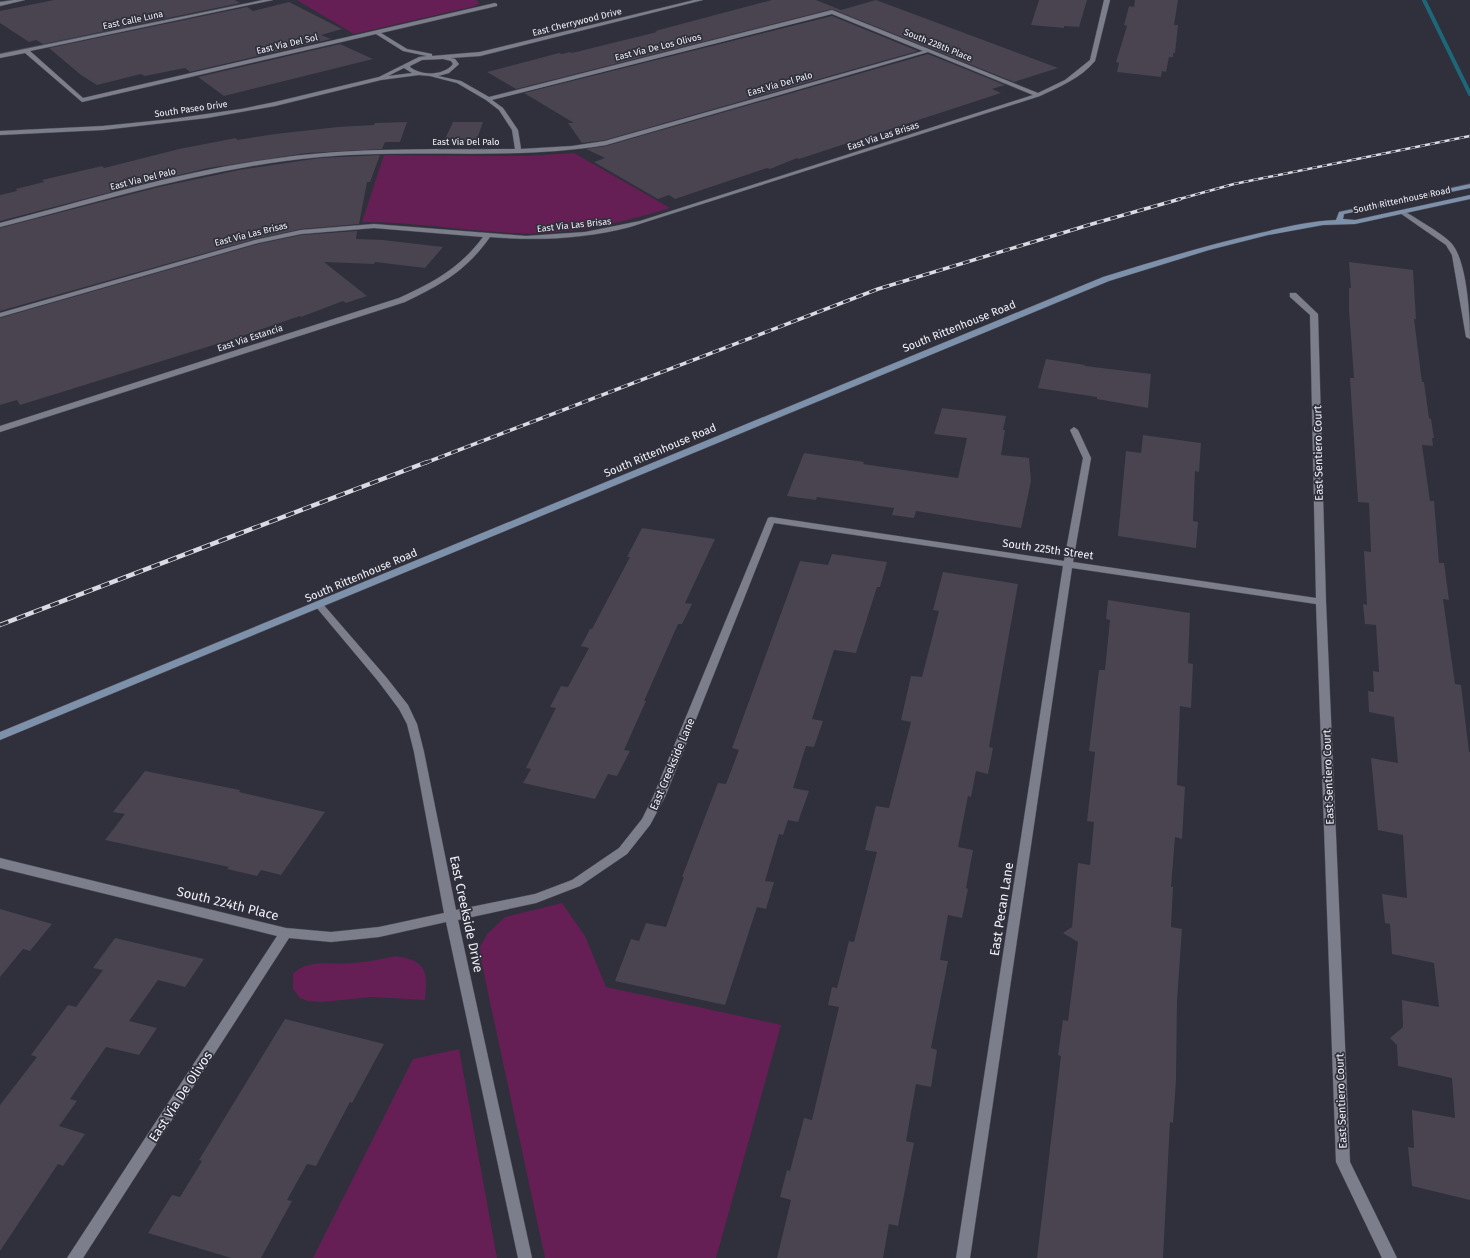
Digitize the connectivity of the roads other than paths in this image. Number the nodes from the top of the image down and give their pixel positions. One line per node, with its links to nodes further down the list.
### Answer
1 (22, 0): 6 (street)
2 (270, 0): 10 (street, East Calle Luna)
3 (485, 0): 8 (street, East Via Del Sol)
4 (700, 0): 12 (street, East Cherrywood Drive)
5 (1106, 0): 23 (street, East Via Las Brisas)
6 (0, 4)
7 (832, 12): 11 (street, South 228th Place); 24 (street, East Via De Los Olivos)
8 (376, 32): 9 (street); 10 (street, East Via Del Sol)
9 (405, 50): 14 (street); 17 (street)
10 (26, 51): 13 (street, East Calle Luna)
11 (927, 51): 23 (street, South 228th Place); 26 (street, East Via Del Palo)
12 (480, 54): 15 (street); 16 (street)
13 (0, 56)
14 (435, 57): 15 (street); 17 (street, South Paseo Drive)
15 (443, 57): 18 (street)
16 (469, 60)
17 (408, 64): 19 (street); 21 (street, South Paseo Drive)
18 (457, 65): 20 (street); 22 (street)
19 (418, 74): 20 (street, South Paseo Drive); 21 (street, South Paseo Drive)
20 (430, 74): 22 (street)
21 (381, 78): 25 (street, South Paseo Drive)
22 (459, 82): 24 (street)
23 (1038, 95): 32 (street, East Via Las Brisas)
24 (488, 99): 26 (street)
25 (0, 133)
26 (518, 152): 31 (street, East Via Del Palo)
27 (1470, 186): 30 (main road, South Rittenhouse Road)
28 (1470, 197): 29 (main road, South Rittenhouse Road)
29 (1402, 212): 30 (main road, South Rittenhouse Road); 35 (street)
30 (1339, 220): 41 (main road, South Rittenhouse Road)
31 (0, 225)
32 (487, 236): 34 (street, East Via Las Brisas); 36 (street, East Via Estancia)
33 (1293, 295): 40 (street, East Sentiero Court)
34 (0, 315)
35 (1470, 337)
36 (0, 429)
37 (1074, 430): 39 (street, East Pecan Lane)
38 (771, 520): 39 (street, South 225th Street); 44 (street, East Creekside Lane)
39 (1068, 564): 40 (street, South 225th Street); 48 (street, East Pecan Lane)
40 (1321, 602): 49 (street, East Sentiero Court)
41 (319, 605): 42 (main road, South Rittenhouse Road); 44 (street, East Creekside Drive)
42 (0, 736)
43 (0, 862): 45 (street, South 224th Place)
44 (451, 915): 45 (street, South 224th Place); 47 (street, East Creekside Drive)
45 (286, 933): 46 (street, East Via De Olivos)
46 (74, 1258)
47 (525, 1258)
48 (963, 1258)
49 (1390, 1258)

